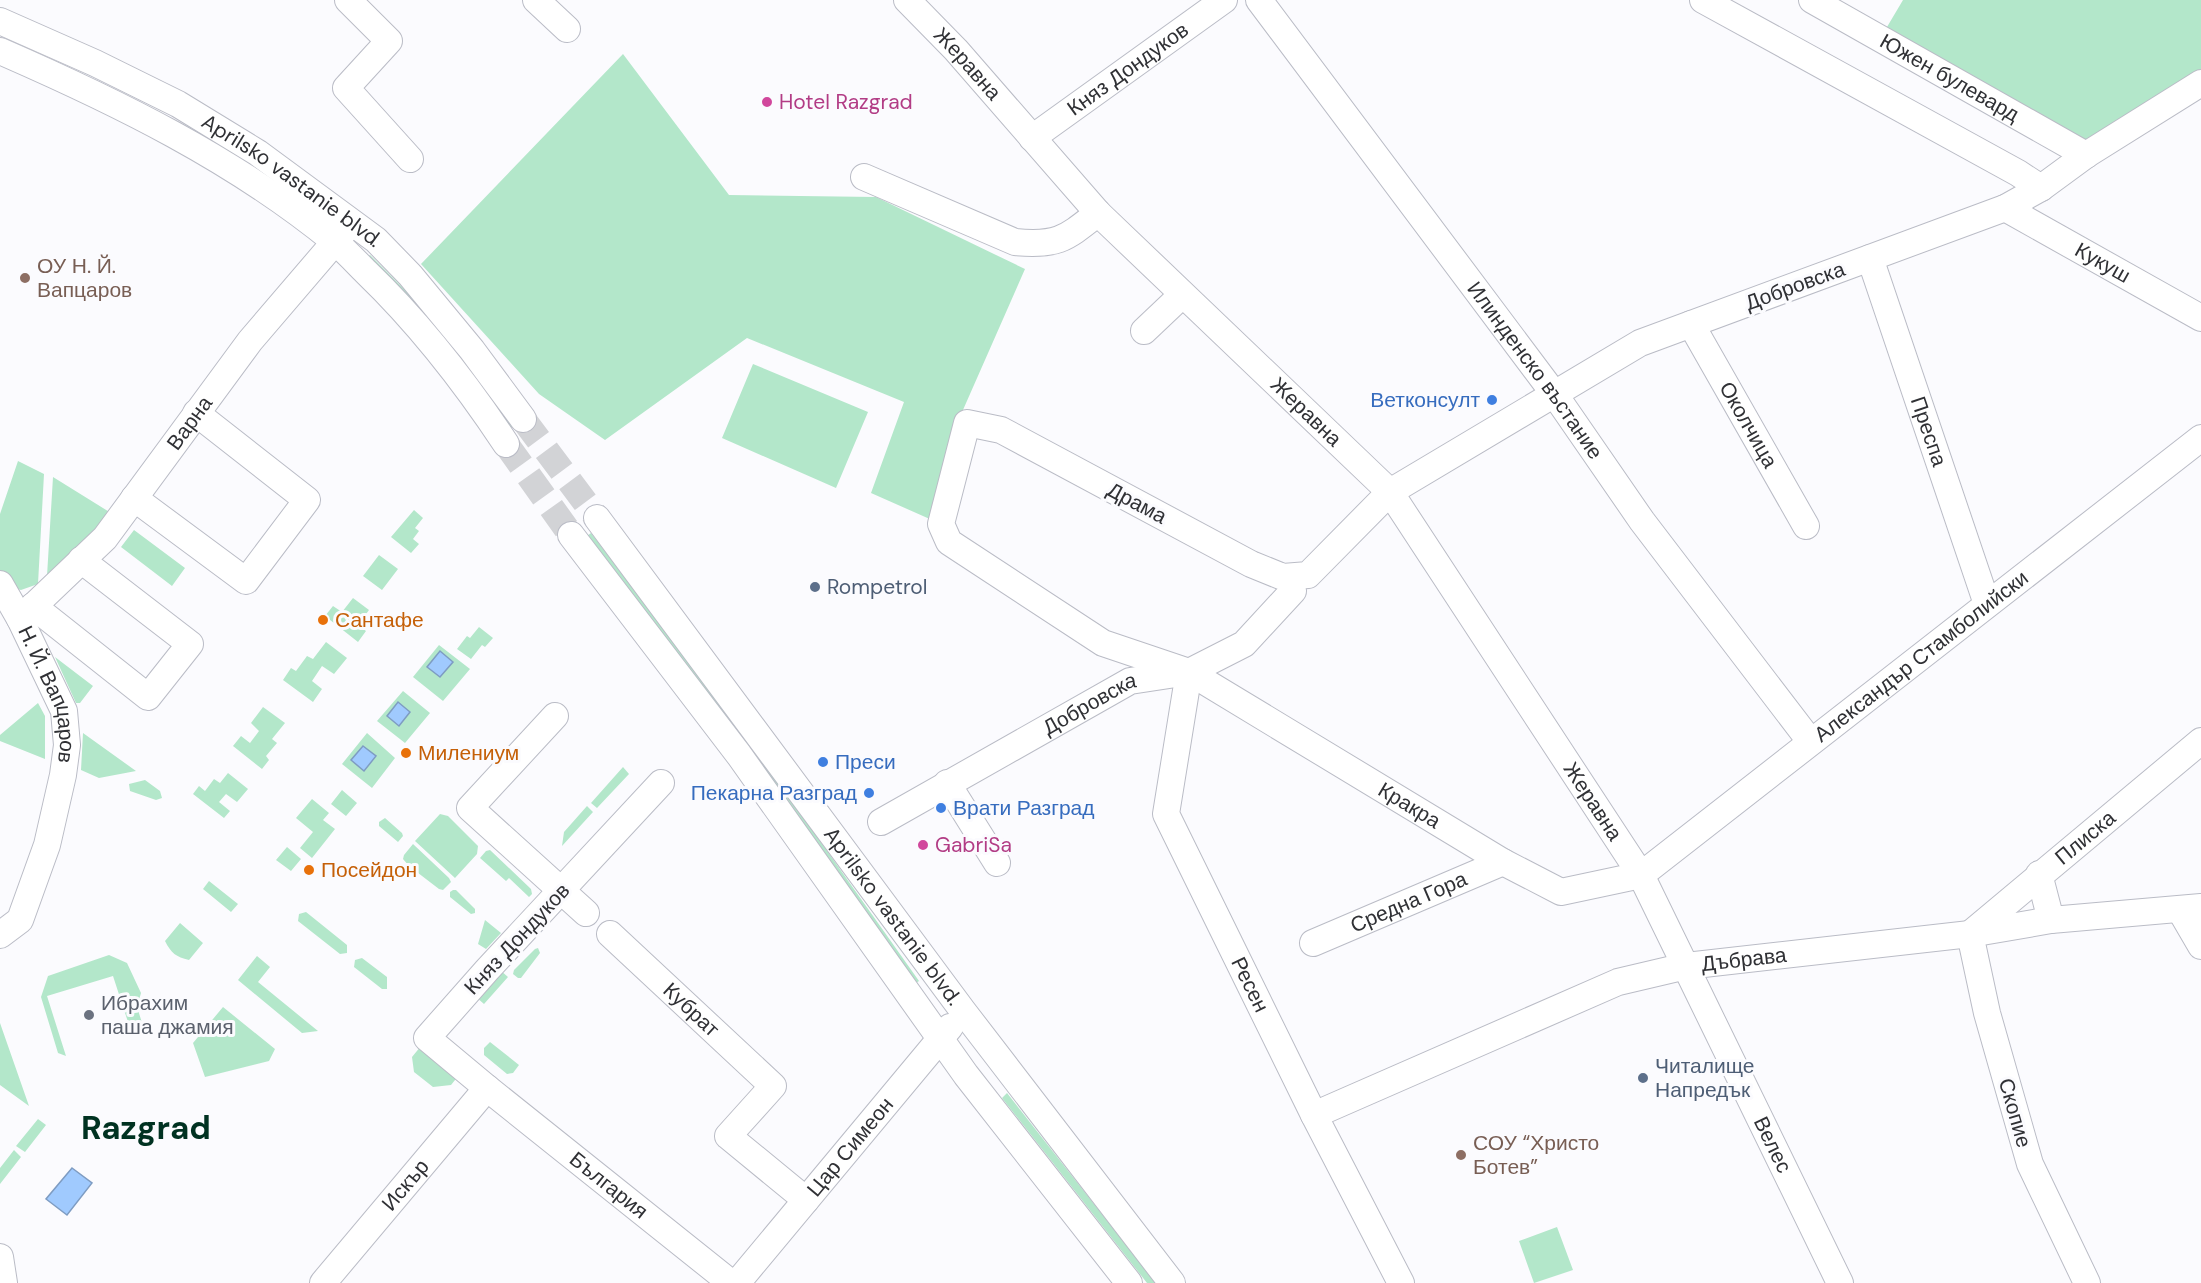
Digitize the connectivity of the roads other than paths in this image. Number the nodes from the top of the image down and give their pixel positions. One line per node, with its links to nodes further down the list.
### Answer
1 (348, 0): 14 (street)
2 (536, 0): 9 (street)
3 (907, 0): 12 (street, Жеравна)
4 (1224, 0): 12 (street, Княз Дондуков)
5 (1258, 0): 26 (street, Илинденско въстание)
6 (1703, 0): 16 (street)
7 (1812, 0): 13 (street, Южен булевард)
8 (0, 21): 19 (street, Aprilsko vastanie blvd.)
9 (567, 28)
10 (0, 51): 20 (street, Aprilsko vastanie blvd.)
11 (2201, 83): 13 (street, Добровска)
12 (1032, 138): 18 (street, Жеравна)
13 (2086, 154): 16 (street, Добровска)
14 (410, 159)
15 (864, 177): 18 (street)
16 (2042, 188): 17 (street, Добровска)
17 (2005, 208): 21 (street, Добровска); 23 (street, Кукуш)
18 (1098, 213): 22 (street, Жеравна)
19 (352, 223): 20 (street, Варна); 28 (street, Aprilsko vastanie blvd.)
20 (335, 242): 27 (street, Варна); 30 (street, Aprilsko vastanie blvd.)
21 (1870, 258): 24 (street, Добровска); 40 (street, Преспа)
22 (1182, 295): 25 (street); 32 (street, Жеравна)
23 (2201, 318)
24 (1691, 324): 26 (street, Добровска); 35 (street, Околчица)
25 (1144, 331)
26 (1555, 395): 32 (street, Добровска); 44 (street, Илинденско въстание)
27 (196, 413): 33 (street, Варна); 33 (street)
28 (523, 419)
29 (967, 423): 38 (street, Драма); 42 (street, Кракра)
30 (506, 444)
31 (2199, 445): 40 (street, Александър Стамболийски)
32 (1389, 492): 38 (street, Добровска); 52 (street, Жеравна)
33 (134, 498): 37 (street, Варна)
34 (597, 518): 63 (street, Aprilsko vastanie blvd.)
35 (1806, 525)
36 (571, 535): 64 (street, Aprilsko vastanie blvd.)
37 (81, 560): 41 (street, Варна); 41 (street)
38 (1301, 583): 42 (street, Добровска)
39 (0, 584): 41 (street, Н. Й. Вапцаров)
40 (1987, 604): 44 (street, Александър Стамболийски)
41 (27, 613): 59 (street, Н. Й. Вапцаров)
42 (1189, 672): 47 (street, Добровска); 49 (street, Кракра); 66 (street, Ресен)
43 (555, 716): 53 (street)
44 (1810, 741): 52 (street, Александър Стамболийски)
45 (2201, 741): 51 (street, Плиска)
46 (661, 783): 53 (street, Княз Дондуков)
47 (947, 783): 48 (street, Добровска); 50 (street)
48 (881, 822)
49 (1503, 862): 52 (street, Кракра); 60 (street, Средна Гора)
50 (997, 863)
51 (2039, 874): 56 (street); 58 (street, Плиска)
52 (1641, 875): 62 (street, Велес)
53 (561, 890): 55 (street); 65 (street, Княз Дондуков)
54 (2191, 909): 56 (street, Дъбрава); 61 (street)
55 (586, 913)
56 (2051, 920): 58 (street, Дъбрава)
57 (610, 934): 67 (street, Кубрат)
58 (1970, 934): 62 (street, Дъбрава); 75 (street, Скопие)
59 (0, 935)
60 (1314, 943)
61 (2201, 946)
62 (1686, 966): 66 (street, Дъбрава); 68 (street, Велес)
63 (963, 1011): 64 (street, Цар Симеон); 73 (street, Aprilsko vastanie blvd.)
64 (940, 1039): 67 (street, Цар Симеон); 72 (street, Aprilsko vastanie blvd.)
65 (487, 1089): 69 (street, Искър); 70 (street, България)
66 (1314, 1115): 74 (street, Ресен)
67 (806, 1200): 71 (street, Цар Симеон)
68 (1834, 1281)
69 (323, 1283)
70 (731, 1283)
71 (737, 1283)
72 (1129, 1283)
73 (1172, 1283)
74 (1401, 1283)
75 (2087, 1283)

